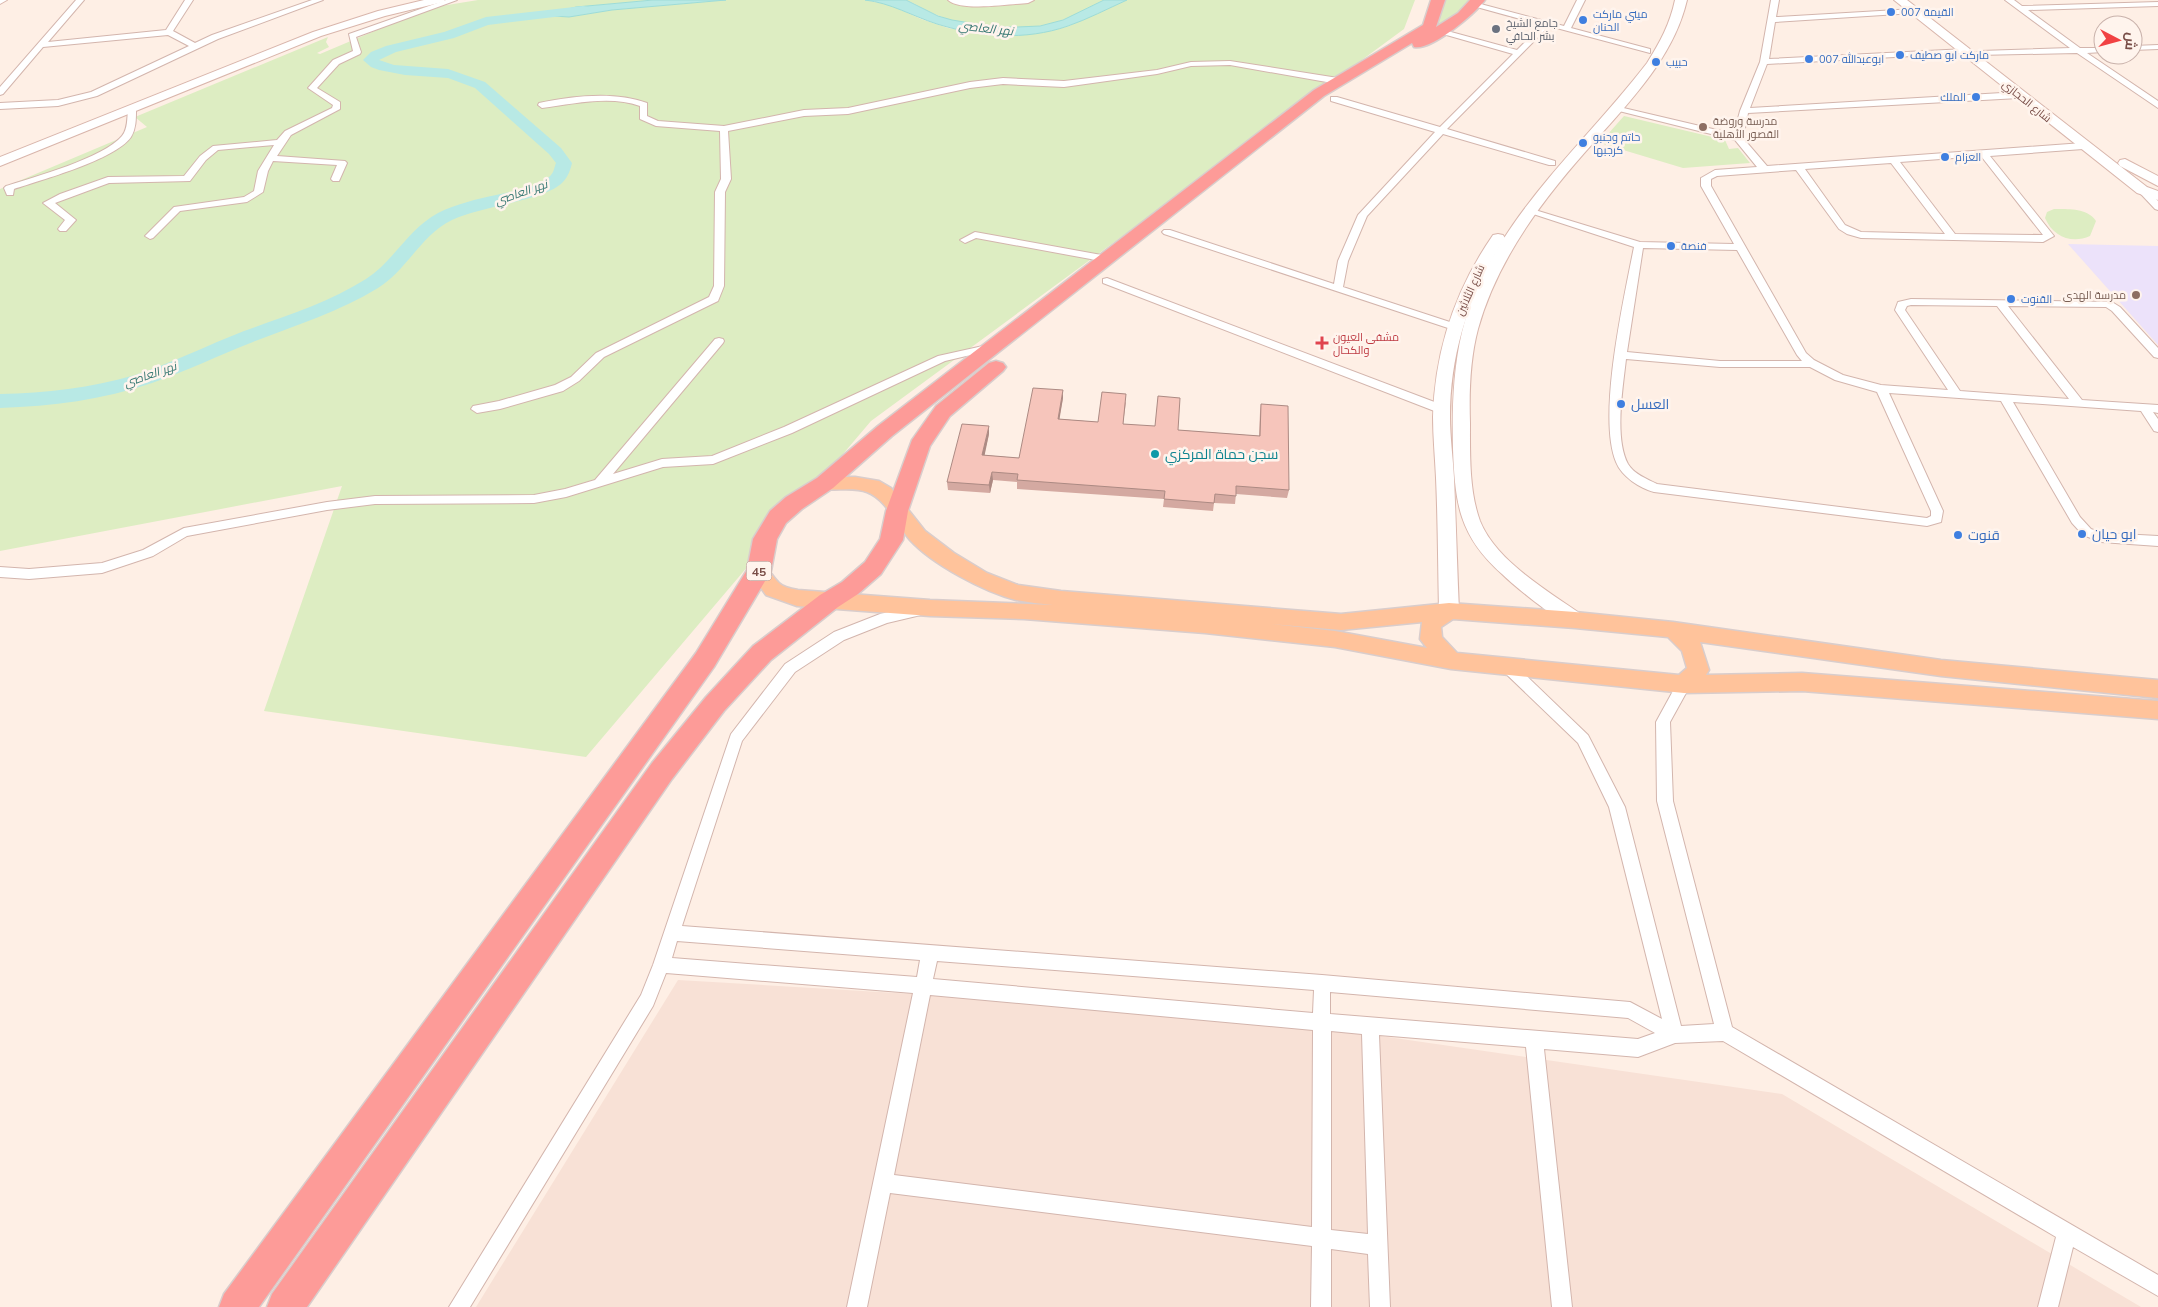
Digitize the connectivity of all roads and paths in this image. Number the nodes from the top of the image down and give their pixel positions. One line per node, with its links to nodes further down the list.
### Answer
1 (80, 0): 27 (street)
2 (189, 0): 26 (street)
3 (288, 0): 21 (street)
4 (319, 0): 21 (street)
5 (407, 0): 55 (main road)
6 (440, 0): 47 (main road)
7 (453, 0): 53 (street)
8 (954, 0): 9 (main road)
9 (1028, 0)
10 (1438, 0): 24 (highway)
11 (1581, 0): 25 (street)
12 (1670, 0): 36 (main road, شارع الثلاثين)
13 (1681, 0): 36 (main road)
14 (1775, 0): 22 (street)
15 (1900, 0): 19 (main road, شارع الحجازي)
16 (2009, 0): 20 (street)
17 (1477, 2): 23 (street); 24 (highway, 45)
18 (2158, 4): 20 (street)
19 (1913, 6): 22 (street); 32 (main road, شارع الحجازي); 35 (main road)
20 (2020, 8): 33 (street)
21 (282, 12): 28 (street)
22 (1771, 20): 37 (street)
23 (1547, 24): 25 (street); 34 (street)
24 (1435, 29): 34 (street); 38 (highway, 45)
25 (1566, 29): 36 (street)
26 (169, 32): 27 (street); 28 (street)
27 (40, 45): 39 (street)
28 (194, 46): 45 (street)
29 (2158, 47): 30 (street)
30 (2143, 48)
31 (2093, 50): 33 (street)
32 (1966, 51): 37 (street); 41 (main road, شارع الحجازي)
33 (2078, 51): 35 (street); 42 (street)
34 (1518, 53): 50 (street)
35 (1980, 53): 52 (main road)
36 (1646, 59): 46 (main road); 59 (main road, شارع الثلاثين)
37 (1764, 62): 48 (street)
38 (1336, 90): 49 (street); 50 (street); 70 (highway, 45); 77 (highway, 45)
39 (0, 92)
40 (2158, 94): 42 (street)
41 (2019, 95): 48 (street); 52 (main road, شارع الحجازي)
42 (2142, 95): 44 (street)
43 (542, 105): 49 (street)
44 (2158, 105)
45 (0, 106)
46 (1615, 109): 51 (street); 68 (main road)
47 (132, 110): 58 (main road); 65 (street)
48 (1744, 111): 51 (street)
49 (724, 129): 93 (street)
50 (1441, 131): 59 (street); 78 (street)
51 (1738, 138): 61 (street)
52 (2082, 140): 54 (street); 63 (main road); 64 (main road, شارع الحجازي)
53 (280, 142): 56 (street); 69 (street)
54 (1984, 154): 57 (street); 72 (street)
55 (0, 155)
56 (271, 158): 62 (street); 71 (street)
57 (1894, 160): 60 (street); 72 (street)
58 (0, 162)
59 (1552, 163): 74 (main road, شارع الثلاثين)
60 (1798, 166): 61 (street); 72 (street)
61 (1763, 168): 76 (street)
62 (336, 179)
63 (2156, 181): 64 (main road)
64 (2142, 190): 66 (main road, شارع الحجازي); 67 (street)
65 (6, 191)
66 (2158, 196)
67 (2158, 207)
68 (1532, 212): 74 (main road); 75 (street)
69 (63, 228)
70 (1167, 232): 77 (highway, 45); 78 (street)
71 (150, 236)
72 (1952, 237)
73 (965, 240): 77 (street)
74 (1500, 245): 80 (main road, شارع الثلاثين); 87 (main road)
75 (1639, 245): 76 (street); 83 (street)
76 (1739, 247): 85 (street)
77 (1107, 270): 82 (highway, 45); 94 (street); 99 (highway, 45)
78 (1338, 288): 80 (street)
79 (1999, 302): 84 (street); 89 (street); 91 (street)
80 (1454, 327): 86 (main road, شارع الثلاثين)
81 (719, 341): 97 (street)
82 (993, 347): 97 (street); 98 (highway, 45)
83 (1620, 354): 85 (street); 88 (street)
84 (2158, 355)
85 (1811, 364): 88 (street)
86 (1444, 373): 87 (main road); 94 (main road, شارع الثلاثين)
87 (1464, 376): 106 (main road)
88 (1881, 389): 89 (street)
89 (1956, 394): 90 (street)
90 (2005, 398): 91 (street); 100 (street)
91 (2078, 403): 92 (street)
92 (2144, 408): 95 (street); 96 (street)
93 (477, 409)
94 (1442, 409): 105 (main road, شارع الثلاثين)
95 (2158, 409)
96 (2158, 428)
97 (601, 480): 102 (street)
98 (825, 483): 99 (main road); 101 (highway, 45)
99 (897, 511): 103 (highway, 45); 105 (main road)
100 (2158, 540)
101 (759, 571): 103 (main road); 128 (highway, 45)
102 (0, 572)
103 (829, 601): 104 (main road); 129 (highway, 45)
104 (930, 608): 108 (main road); 113 (street)
105 (1449, 611): 106 (main road); 108 (main road)
106 (1574, 620): 107 (main road)
107 (1673, 630): 110 (main road); 111 (main road)
108 (1451, 662): 109 (main road)
109 (1508, 667): 110 (main road); 121 (street)
110 (1684, 684): 112 (main road); 120 (street)
111 (2158, 689)
112 (2158, 710)
113 (671, 933): 114 (street); 115 (street)
114 (930, 953): 116 (street); 117 (street)
115 (661, 966): 117 (street); 130 (street)
116 (1322, 983): 118 (street); 121 (street)
117 (924, 986): 118 (street); 123 (street)
118 (1321, 1022): 119 (street); 125 (street)
119 (1370, 1026): 122 (street); 126 (street)
120 (1725, 1032): 121 (street); 124 (street)
121 (1675, 1035): 122 (street)
122 (1534, 1039): 134 (street)
123 (883, 1182): 125 (street); 131 (street)
124 (2067, 1232): 127 (street); 135 (street)
125 (1321, 1239): 126 (street); 132 (street)
126 (1377, 1245): 133 (street)
127 (2158, 1286)
128 (237, 1307)
129 (285, 1307)
130 (459, 1307)
131 (857, 1307)
132 (1321, 1307)
133 (1380, 1307)
134 (1562, 1307)
135 (2048, 1307)

